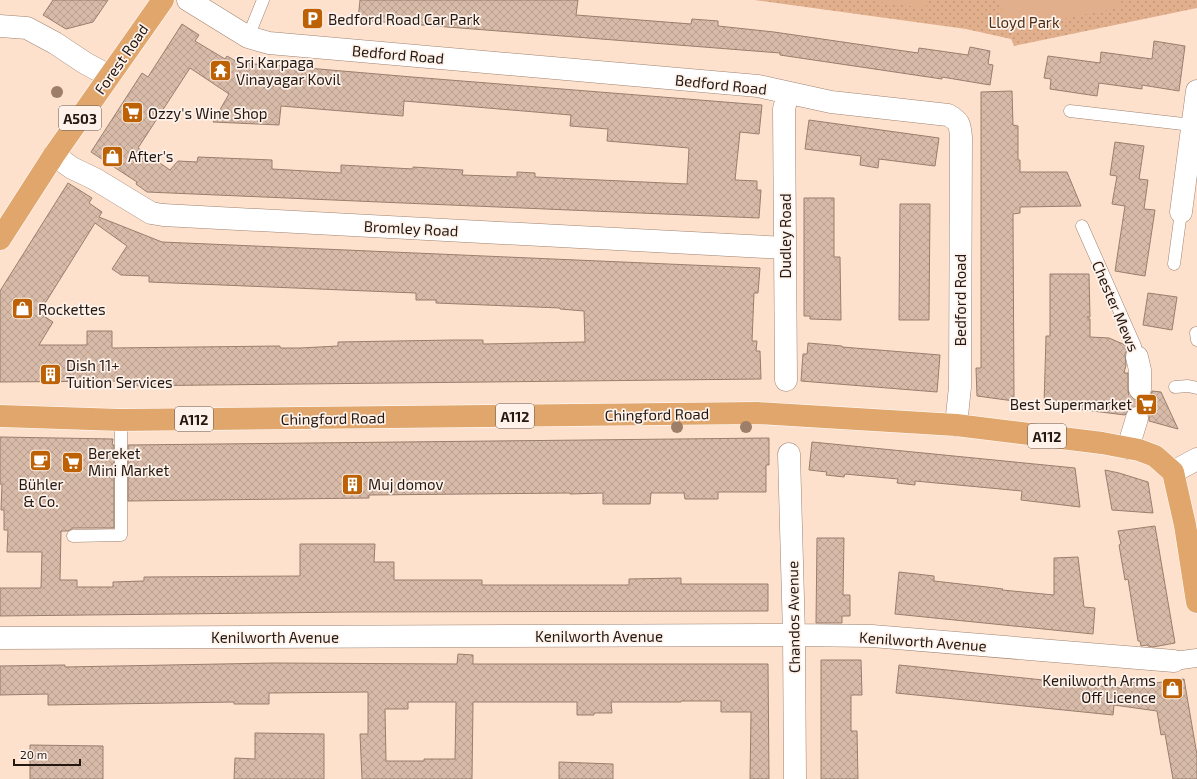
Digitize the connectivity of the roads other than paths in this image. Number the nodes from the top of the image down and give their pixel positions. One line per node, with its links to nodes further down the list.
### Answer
1 (163, 0): 6 (main road, Forest Road / A503)
2 (188, 0): 5 (street, Bedford Road)
3 (263, 0): 5 (lane)
4 (0, 26): 6 (street)
5 (248, 37): 8 (street, Bedford Road)
6 (109, 76): 11 (main road, Forest Road / A503)
7 (1197, 90): 10 (street)
8 (788, 93): 16 (street, Dudley Road); 26 (street, Bedford Road)
9 (1070, 111): 10 (lane)
10 (1192, 125): 12 (street)
11 (61, 160): 15 (main road, Forest Road / A503); 16 (street, Bromley Road)
12 (1192, 174): 13 (street)
13 (1181, 212): 17 (lane)
14 (1082, 226): 18 (lane, Chester Mews)
15 (0, 239)
16 (785, 248): 19 (street, Dudley Road)
17 (1174, 264)
18 (1137, 357): 22 (street, Chester Mews)
19 (786, 380)
20 (1174, 387): 21 (lane)
21 (1197, 388)
22 (1140, 389)
23 (0, 416): 25 (main road, Chingford Road / A112)
24 (1137, 418): 27 (street)
25 (121, 420): 26 (main road, Chingford Road / A112); 31 (lane)
26 (956, 425): 27 (main road, Chingford Road / A112)
27 (1128, 448): 30 (main road, Chingford Road / A112)
28 (789, 454): 33 (street, Chandos Avenue)
29 (1197, 459): 30 (street)
30 (1173, 472): 32 (main road)
31 (73, 536)
32 (1197, 602)
33 (794, 636): 34 (street, Kenilworth Avenue); 36 (street, Kenilworth Avenue); 37 (street, Chandos Avenue)
34 (0, 638)
35 (1197, 658): 36 (street, Kenilworth Avenue)
36 (1174, 661)
37 (795, 779)

